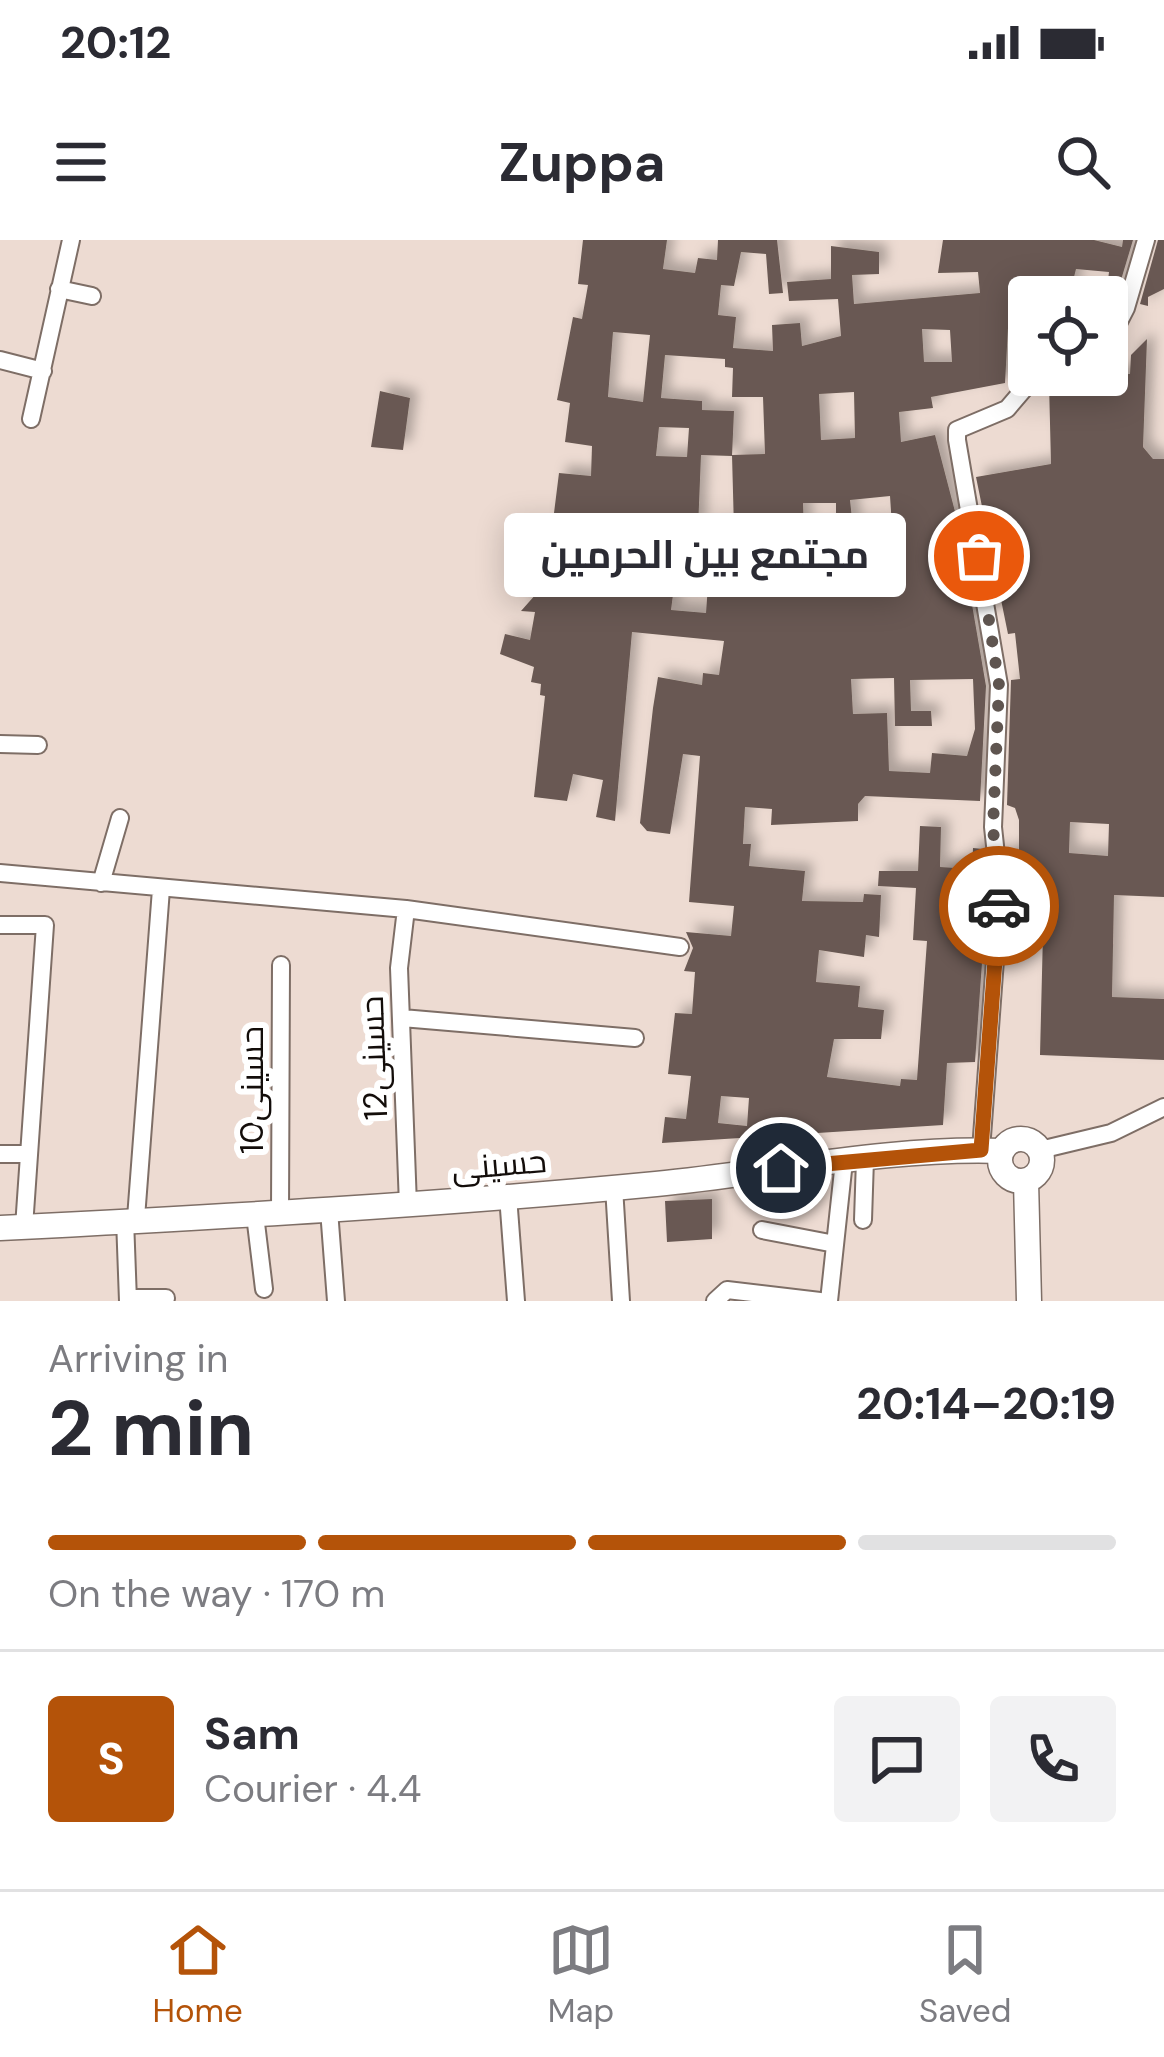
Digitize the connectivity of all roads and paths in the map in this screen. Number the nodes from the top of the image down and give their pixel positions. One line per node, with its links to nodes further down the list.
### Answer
1 (70, 240): 3 (street)
2 (1146, 240): 5 (street)
3 (58, 289): 4 (street); 7 (street)
4 (92, 296)
5 (1128, 301)
6 (0, 360): 7 (street)
7 (43, 371): 9 (street)
8 (1018, 396): 23 (street)
9 (31, 419)
10 (0, 744): 11 (street)
11 (38, 745)
12 (121, 818): 14 (street)
13 (0, 873): 14 (street)
14 (101, 883): 15 (street)
15 (161, 889): 16 (street); 34 (street)
16 (406, 910): 18 (street); 20 (street, حسینی12)
17 (0, 925): 26 (street)
18 (680, 946)
19 (281, 965): 33 (street, حسینی10)
20 (402, 1018): 21 (street); 31 (street, حسینی12)
21 (635, 1038)
22 (1164, 1107): 24 (street)
23 (992, 1150): 24 (street); 27 (street, حسینی); 28 (street)
24 (1040, 1150): 28 (street)
25 (0, 1154): 26 (street)
26 (28, 1154): 36 (street)
27 (854, 1160): 29 (street, حسینی); 35 (street); 38 (street)
28 (1026, 1180): 48 (street)
29 (614, 1187): 30 (street, حسینی); 45 (street)
30 (508, 1196): 31 (street, حسینی); 44 (street)
31 (408, 1205): 32 (street, حسینی)
32 (329, 1210): 33 (street, حسینی); 43 (street)
33 (267, 1215): 34 (street, حسینی); 39 (street, حسینی10)
34 (131, 1218): 36 (street, حسینی); 41 (street)
35 (863, 1220)
36 (12, 1228)
37 (762, 1230): 38 (street)
38 (835, 1244): 47 (street)
39 (264, 1289)
40 (166, 1298): 41 (street)
41 (128, 1299)
42 (781, 1299): 46 (street); 47 (street)
43 (336, 1301)
44 (516, 1301)
45 (621, 1301)
46 (716, 1301)
47 (825, 1301)
48 (1029, 1301)

